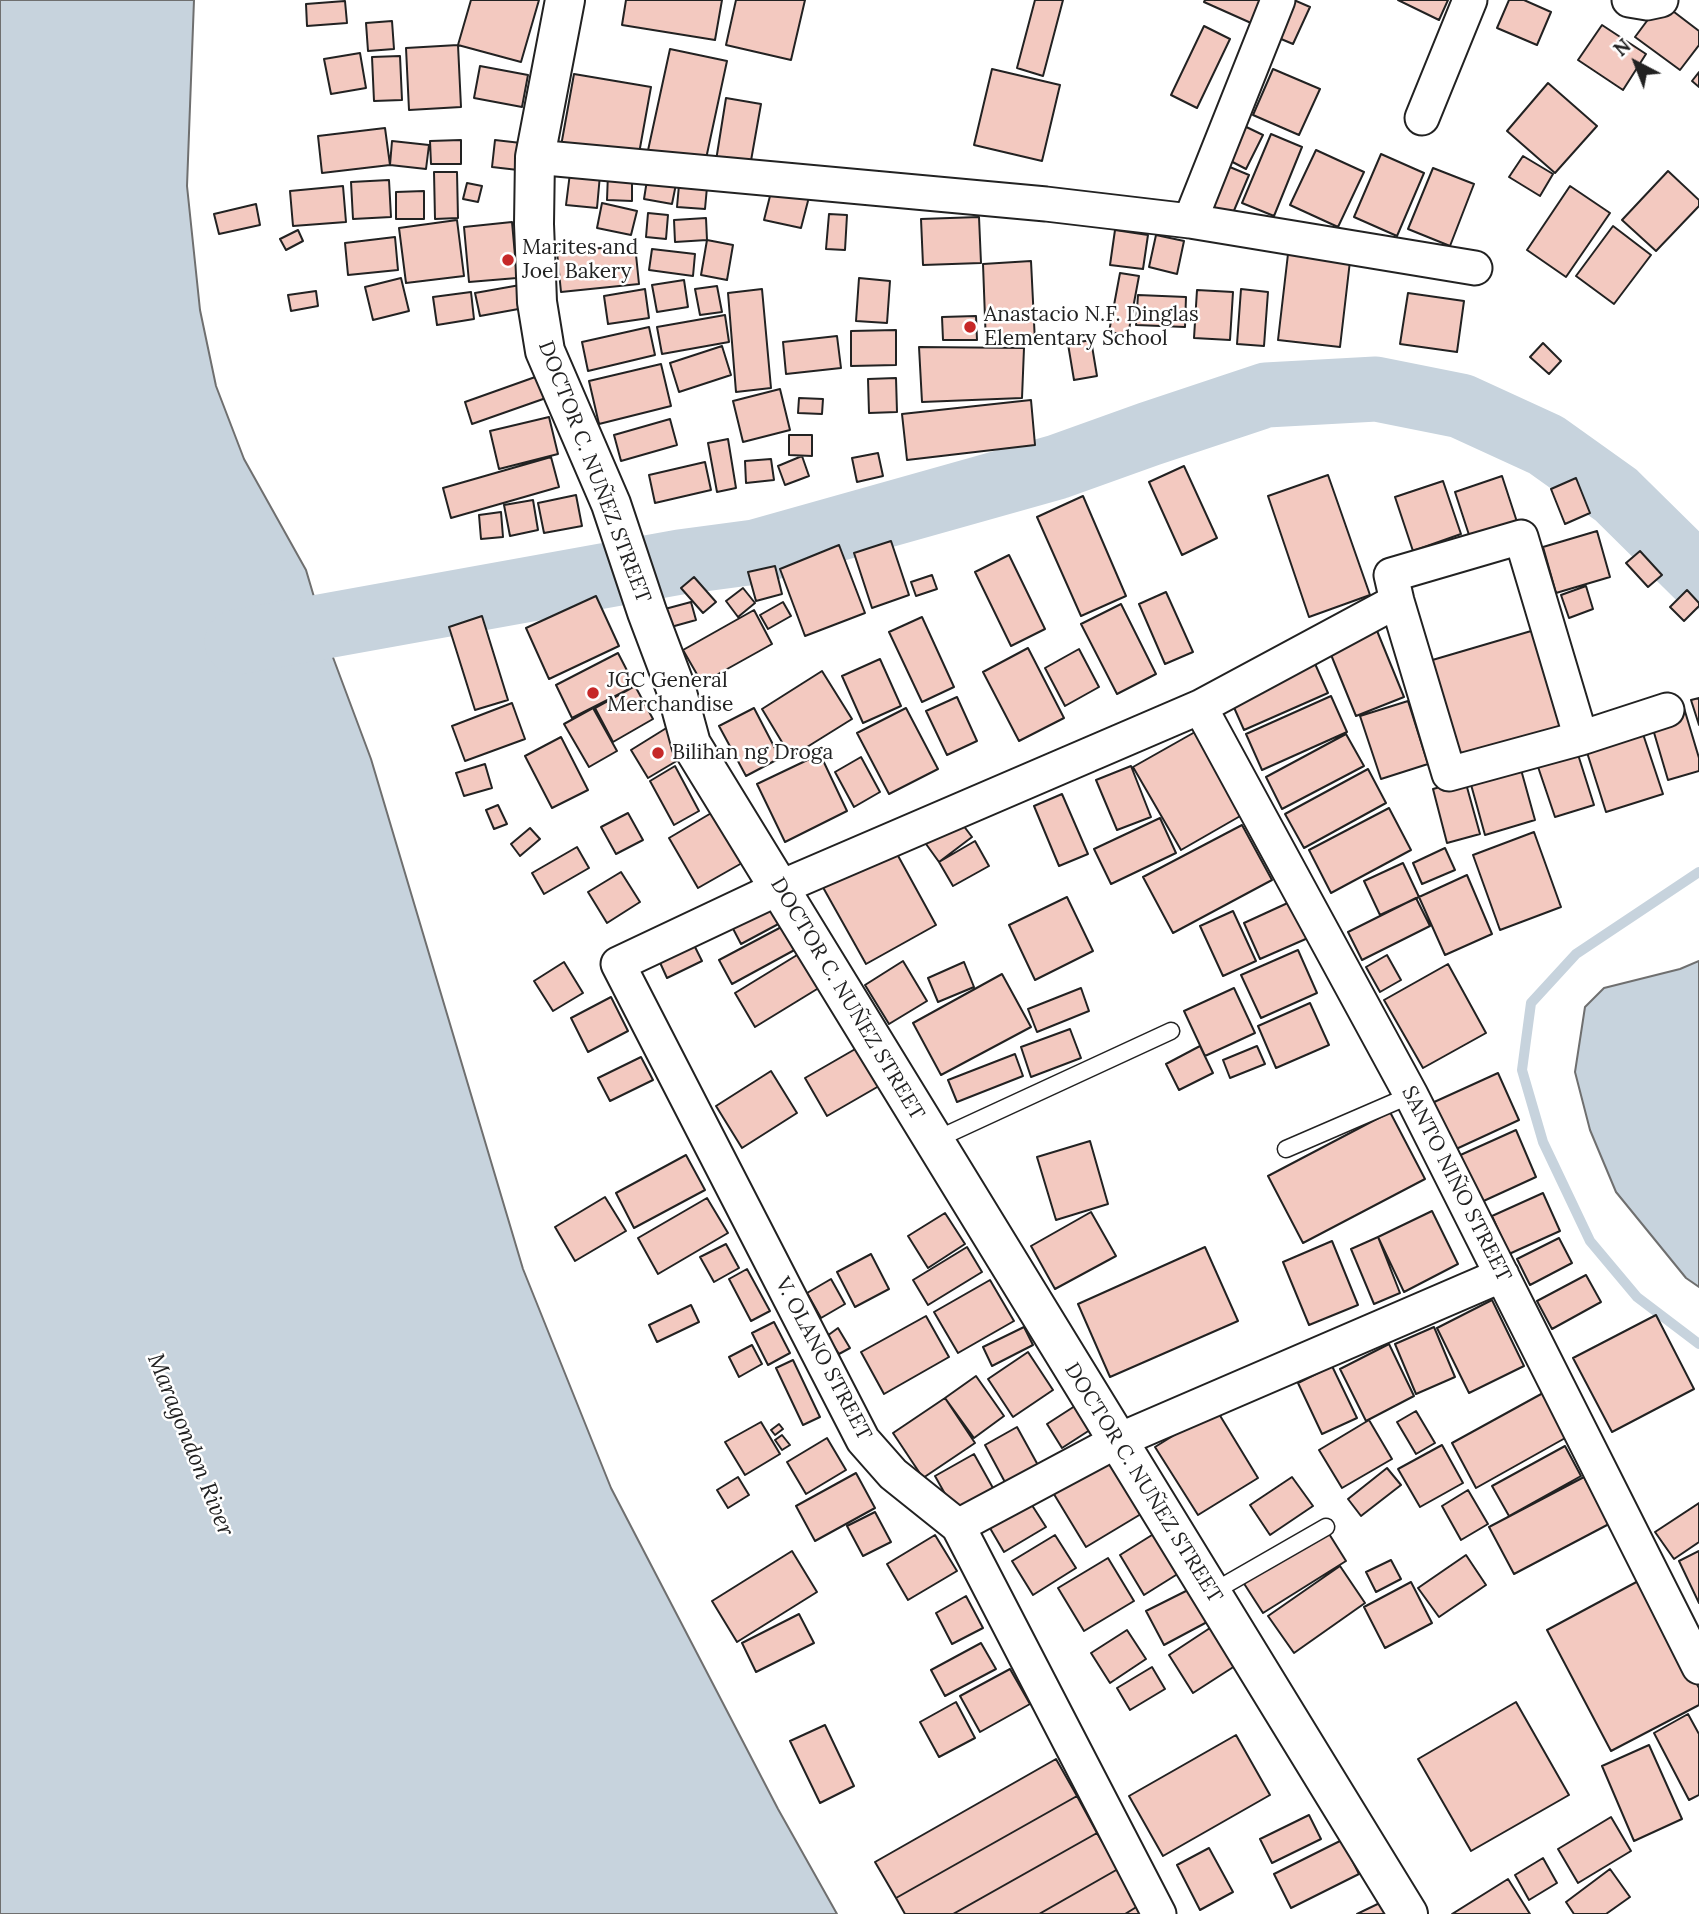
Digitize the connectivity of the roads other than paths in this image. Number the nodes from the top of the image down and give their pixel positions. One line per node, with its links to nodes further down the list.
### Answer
1 (565, 0): 7 (main road, DOCTOR C. NUÑEZ STREET)
2 (1278, 0): 8 (street)
3 (1471, 0): 6 (street)
4 (1629, 0): 5 (street)
5 (1661, 0)
6 (1422, 118)
7 (535, 157): 8 (street); 14 (main road, DOCTOR C. NUÑEZ STREET)
8 (1190, 221): 9 (street)
9 (1475, 268)
10 (1397, 601): 11 (street); 13 (street); 13 (street)
11 (1200, 707): 14 (street); 16 (street, SANTO NIÑO STREET)
12 (1667, 710): 13 (street)
13 (1581, 738)
14 (779, 888): 17 (main road, DOCTOR C. NUÑEZ STREET); 21 (street, V. OLANO STREET)
15 (1171, 1031): 17 (lane)
16 (1411, 1095): 18 (lane); 19 (street, SANTO NIÑO STREET)
17 (933, 1141): 20 (main road, DOCTOR C. NUÑEZ STREET)
18 (1286, 1149)
19 (1502, 1275): 20 (street); 24 (street, SANTO NIÑO STREET)
20 (1117, 1441): 21 (street); 23 (main road, DOCTOR C. NUÑEZ STREET)
21 (958, 1526): 25 (street, V. OLANO STREET)
22 (1326, 1527): 23 (lane)
23 (1210, 1592): 26 (main road, DOCTOR C. NUÑEZ STREET)
24 (1699, 1667)
25 (1159, 1914)
26 (1408, 1914)

